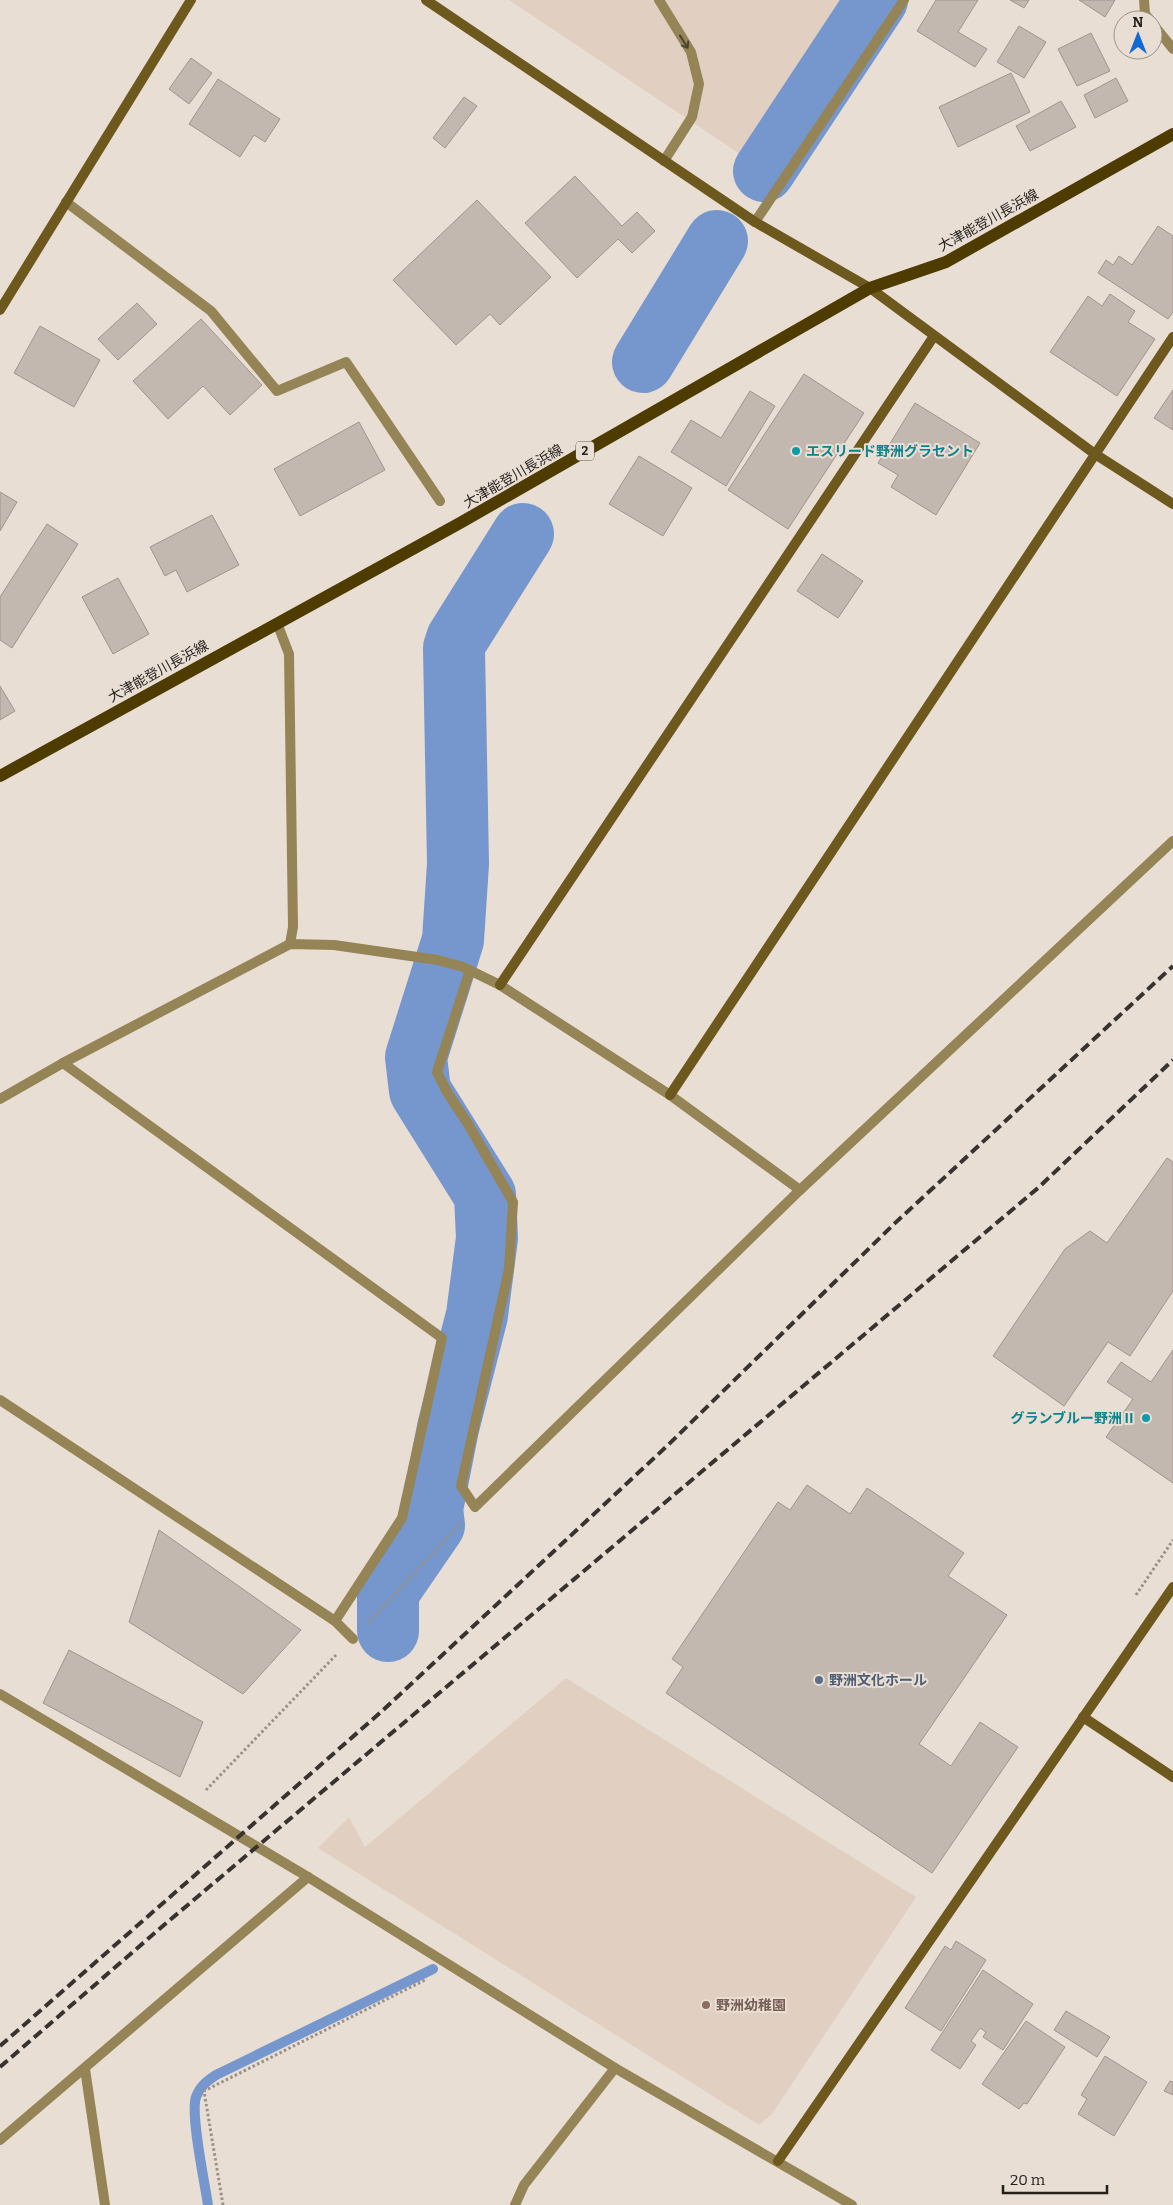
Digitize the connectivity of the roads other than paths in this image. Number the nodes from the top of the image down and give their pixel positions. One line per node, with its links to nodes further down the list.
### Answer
1 (191, 0): 9 (street)
2 (426, 0): 8 (street)
3 (659, 0): 8 (street, one-way to 8)
4 (904, 0): 10 (street)
5 (1163, 36): 6 (street)
6 (1173, 49)
7 (1173, 134): 11 (main road, 大津能登川長浜線 / 2)
8 (664, 161): 10 (street)
9 (66, 202): 12 (street); 16 (street)
10 (755, 222): 11 (street)
11 (870, 288): 13 (street); 18 (main road, 大津能登川長浜線 / 2)
12 (0, 310)
13 (934, 336): 15 (street); 23 (street)
14 (1173, 337): 15 (street)
15 (1096, 454): 17 (street); 25 (street)
16 (440, 501)
17 (1173, 504)
18 (277, 623): 19 (main road, 大津能登川長浜線 / 2); 21 (street)
19 (0, 776)
20 (1173, 841): 27 (street)
21 (290, 944): 22 (street); 24 (street)
22 (467, 968): 23 (street); 27 (street)
23 (500, 985): 25 (street)
24 (63, 1063): 26 (street); 30 (street)
25 (670, 1095): 27 (street)
26 (0, 1099)
27 (800, 1190)
28 (0, 1400): 30 (street)
29 (1173, 1587): 33 (street)
30 (335, 1621): 31 (street)
31 (353, 1638)
32 (0, 1694): 35 (street)
33 (1083, 1716): 34 (street); 39 (street)
34 (1173, 1777)
35 (308, 1877): 36 (street); 37 (street)
36 (614, 2068): 39 (street); 41 (street)
37 (85, 2069): 38 (street); 40 (street)
38 (0, 2140)
39 (778, 2161): 42 (street)
40 (105, 2205)
41 (515, 2205)
42 (852, 2205)

